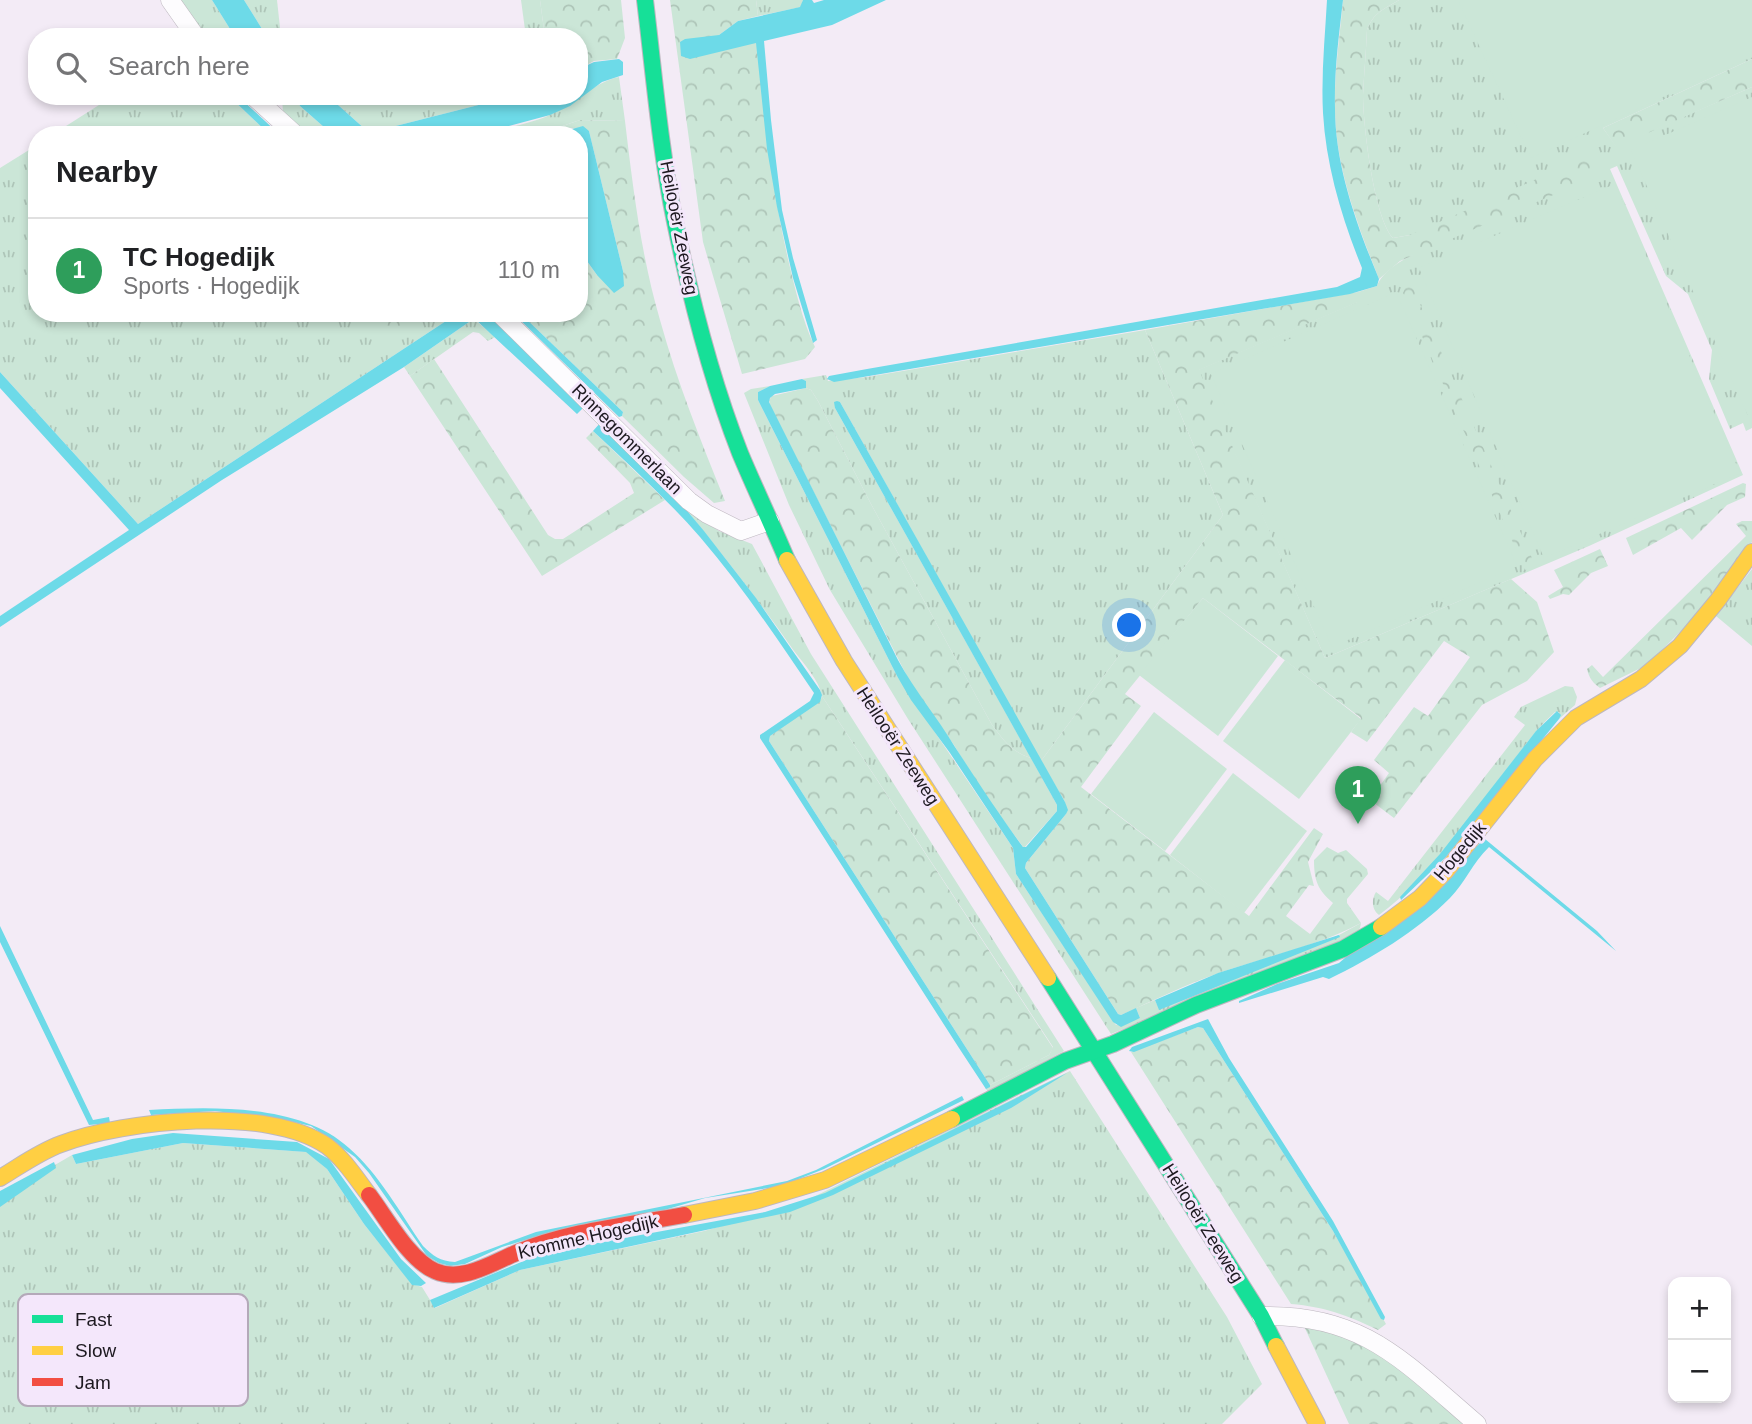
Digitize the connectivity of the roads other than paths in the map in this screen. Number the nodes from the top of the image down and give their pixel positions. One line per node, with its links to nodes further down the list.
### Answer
1 (170, 0): 3 (street)
2 (645, 0): 7 (street, Heilooër Zeeweg)
3 (190, 28)
4 (263, 105): 5 (street)
5 (286, 126)
6 (508, 322): 7 (street, Rinnegommerlaan)
7 (770, 521): 9 (street, Heilooër Zeeweg)
8 (1752, 552): 9 (street, Hogedijk)
9 (1094, 1049): 10 (street, Kromme Hogedijk); 11 (street, Heilooër Zeeweg)
10 (0, 1178)
11 (1261, 1316): 12 (street, Heilooër Zeeweg); 13 (street)
12 (1317, 1424)
13 (1477, 1424)

